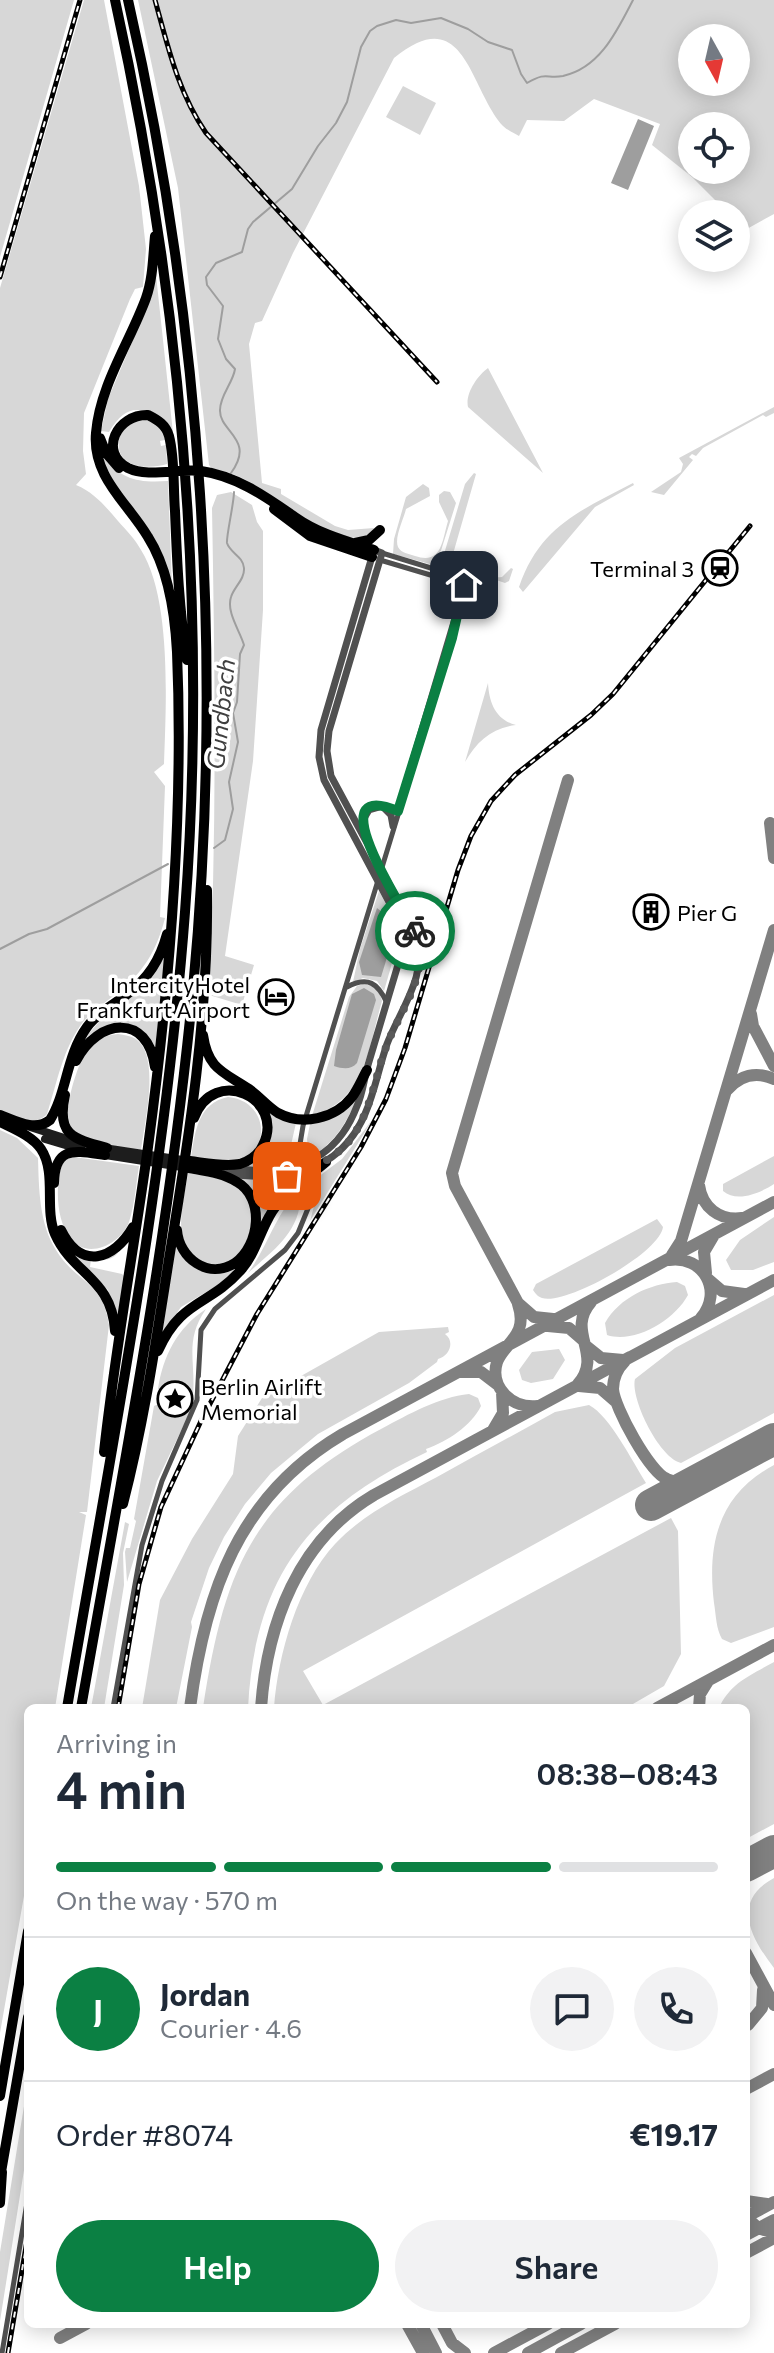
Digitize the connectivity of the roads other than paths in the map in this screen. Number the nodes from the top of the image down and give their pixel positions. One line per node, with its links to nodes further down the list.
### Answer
1 (115, 0): 3 (highway)
2 (128, 0): 17 (highway)
3 (157, 218): 4 (highway); 12 (highway)
4 (98, 420): 5 (highway); 11 (highway)
5 (164, 473): 6 (highway); 10 (highway)
6 (262, 498): 8 (highway); 9 (highway)
7 (380, 530): 8 (highway)
8 (349, 543): 9 (highway)
9 (377, 555): 14 (street); 16 (street); 20 (street)
10 (178, 589): 11 (highway); 12 (highway)
11 (176, 628): 18 (highway)
12 (192, 694): 34 (highway)
13 (379, 806): 14 (street); 15 (street); 16 (street)
14 (398, 811): 15 (street)
15 (393, 826): 19 (street)
16 (367, 842): 27 (street)
17 (203, 844): 21 (highway); 35 (highway)
18 (172, 909): 23 (highway); 24 (highway)
19 (346, 988): 20 (street); 38 (street)
20 (387, 1003): 22 (street)
21 (201, 1013): 22 (highway); 26 (highway)
22 (367, 1070): 28 (street)
23 (155, 1088): 25 (highway); 31 (highway)
24 (0, 1118): 25 (main road); 33 (highway)
25 (106, 1152): 26 (main road); 31 (highway)
26 (188, 1161): 26 (highway); 29 (street); 30 (highway); 30 (highway)
27 (326, 1162): 28 (highway)
28 (311, 1168): 29 (highway)
29 (297, 1175): 32 (highway)
30 (178, 1208): 32 (highway)
31 (138, 1218): 33 (highway)
32 (150, 1376): 35 (highway)
33 (113, 1378): 34 (highway)
34 (101, 1514): 36 (highway)
35 (109, 1548): 37 (highway)
36 (68, 1704)
37 (82, 1704)
38 (114, 1704)
39 (24, 1955): 41 (highway)
40 (24, 2040): 42 (highway)
41 (0, 2096)
42 (4, 2158): 43 (highway); 44 (highway)
43 (0, 2178)
44 (0, 2203)
45 (24, 2221): 46 (street)
46 (2, 2353)

